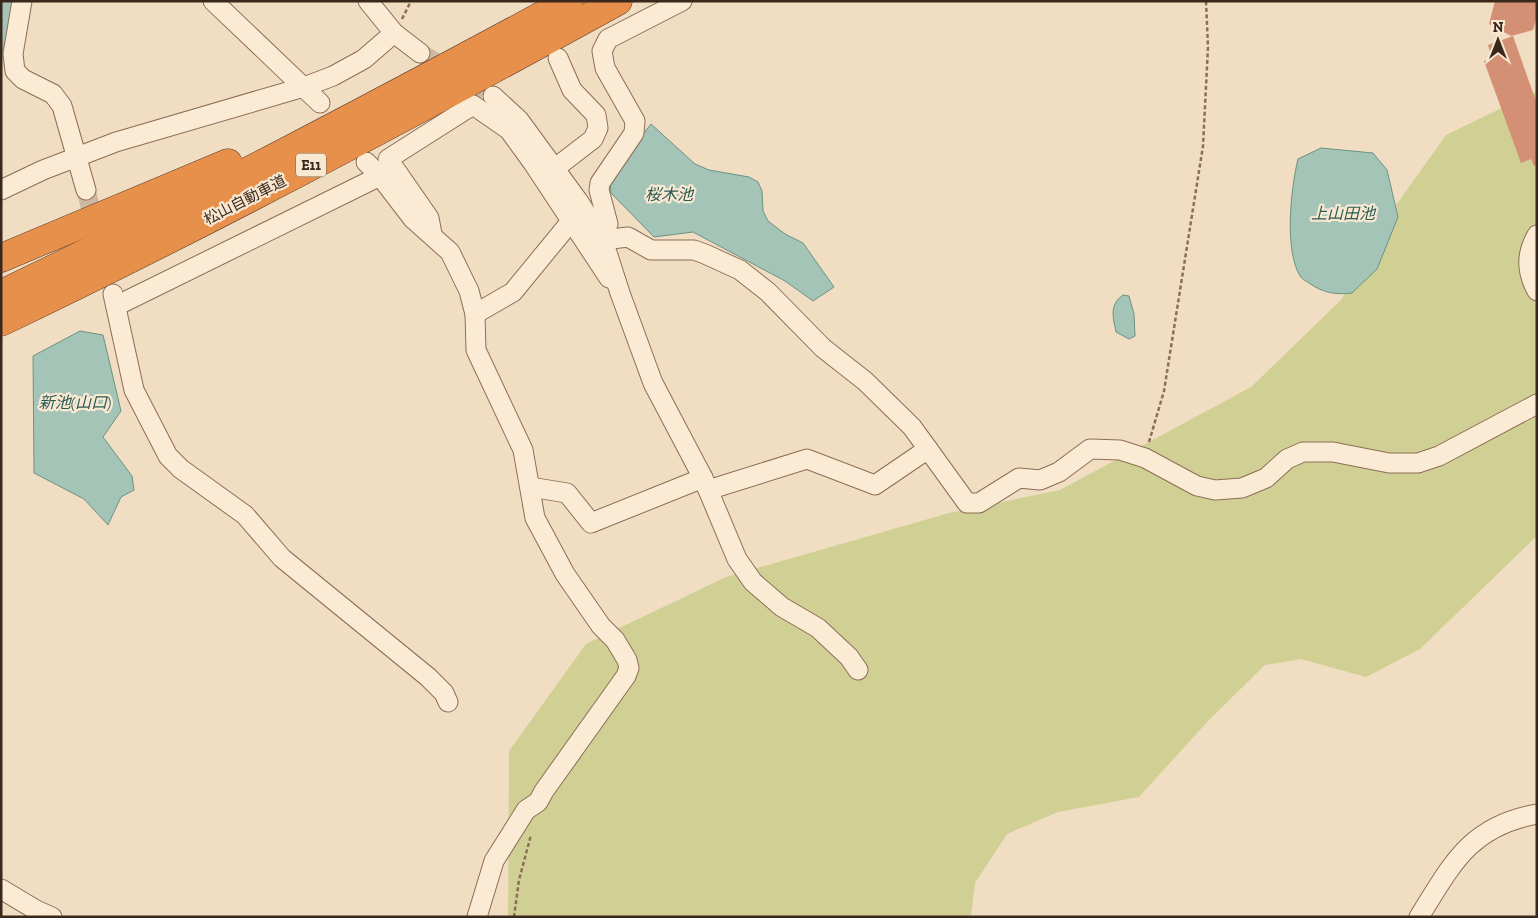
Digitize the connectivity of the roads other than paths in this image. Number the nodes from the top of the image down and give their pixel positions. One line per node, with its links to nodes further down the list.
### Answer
1 (22, 1): 14 (street)
2 (213, 1): 11 (street)
3 (368, 1): 8 (street)
4 (561, 1): 24 (highway)
5 (569, 1): 27 (highway, 松山自動車道 / E11)
6 (618, 1): 25 (highway, 松山自動車道 / E11)
7 (682, 1): 23 (street)
8 (394, 33): 9 (street); 11 (street)
9 (420, 53)
10 (558, 58): 16 (street)
11 (304, 87): 13 (street); 14 (street)
12 (493, 96): 16 (street)
13 (320, 103)
14 (76, 158): 18 (street); 19 (street)
15 (366, 162): 17 (street)
16 (554, 169): 23 (street)
17 (380, 176): 21 (street); 37 (street)
18 (1, 190)
19 (86, 190)
20 (572, 220): 21 (street); 28 (street); 29 (street)
21 (432, 234): 29 (street)
22 (1537, 235): 26 (street)
23 (603, 240): 28 (street); 33 (street)
24 (1, 258)
25 (65, 291): 30 (highway, 松山自動車道 / E11); 31 (highway)
26 (1537, 291)
27 (1, 294)
28 (620, 294): 34 (street)
29 (475, 314): 35 (street)
30 (1, 322)
31 (1, 326)
32 (1537, 404): 33 (street)
33 (928, 449): 34 (street)
34 (706, 484): 35 (street); 36 (street)
35 (530, 488): 41 (street)
36 (858, 670)
37 (448, 702)
38 (1537, 814): 42 (street)
39 (1, 889): 40 (street)
40 (52, 917)
41 (476, 917)
42 (1419, 917)

